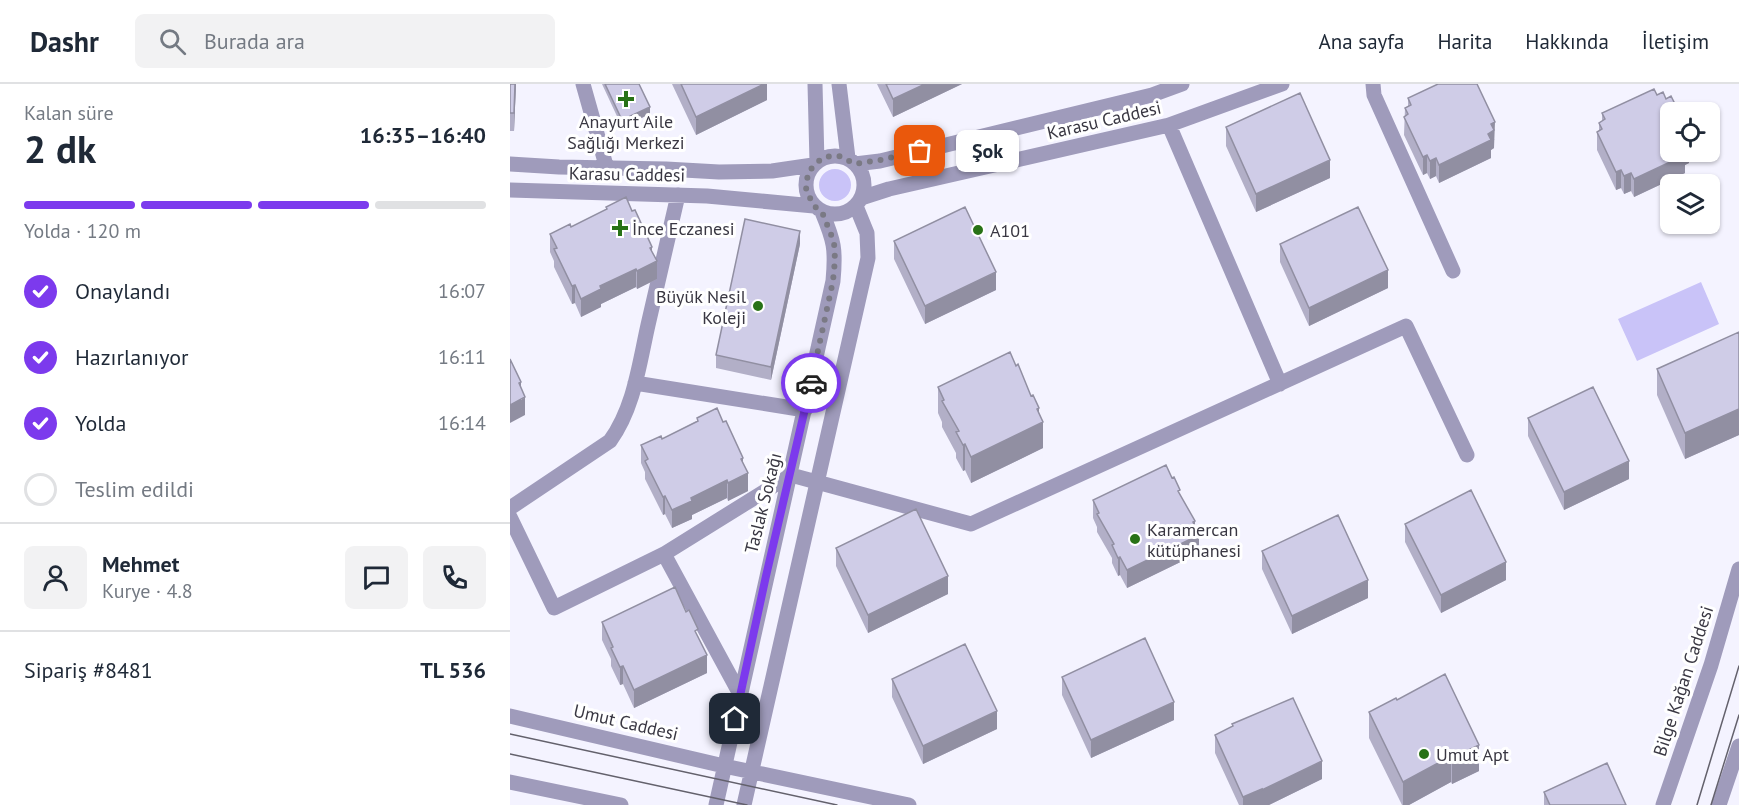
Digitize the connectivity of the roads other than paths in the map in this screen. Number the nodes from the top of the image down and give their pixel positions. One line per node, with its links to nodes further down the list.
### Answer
1 (584, 84): 11 (street)
2 (815, 84): 9 (street)
3 (838, 84): 8 (street)
4 (1182, 84): 8 (street, Karasu Caddesi)
5 (1282, 84): 7 (street, Karasu Caddesi)
6 (1373, 84): 16 (street)
7 (1169, 125): 14 (street, Karasu Caddesi); 18 (street)
8 (851, 161): 9 (street); 14 (street)
9 (815, 163): 11 (street, Karasu Caddesi); 15 (street)
10 (510, 164): 11 (street, Karasu Caddesi)
11 (607, 169)
12 (510, 190): 13 (street, Karasu Caddesi)
13 (678, 195): 15 (street, Karasu Caddesi); 17 (street)
14 (858, 202): 15 (street); 22 (street)
15 (818, 209): 19 (street, Taslak Sokağı)
16 (1453, 271)
17 (635, 383): 19 (street); 23 (street)
18 (1280, 384): 20 (street); 22 (street)
19 (805, 410): 21 (street, Taslak Sokağı)
20 (1467, 455)
21 (791, 475): 22 (street); 25 (street); 27 (street, Taslak Sokağı)
22 (817, 482): 31 (street)
23 (510, 508)
24 (510, 517): 25 (street)
25 (664, 554): 27 (street)
26 (1739, 569): 37 (street, Bilge Kağan Caddesi)
27 (741, 696): 30 (street, Taslak Sokağı)
28 (510, 716): 30 (street, Umut Caddesi)
29 (1739, 746): 38 (street)
30 (724, 766): 31 (street, Umut Caddesi); 34 (street, Taslak Sokağı)
31 (752, 772): 35 (street); 36 (street, Umut Caddesi)
32 (510, 782): 33 (street)
33 (621, 805)
34 (716, 805)
35 (744, 805)
36 (909, 805)
37 (1663, 805)
38 (1719, 805)

